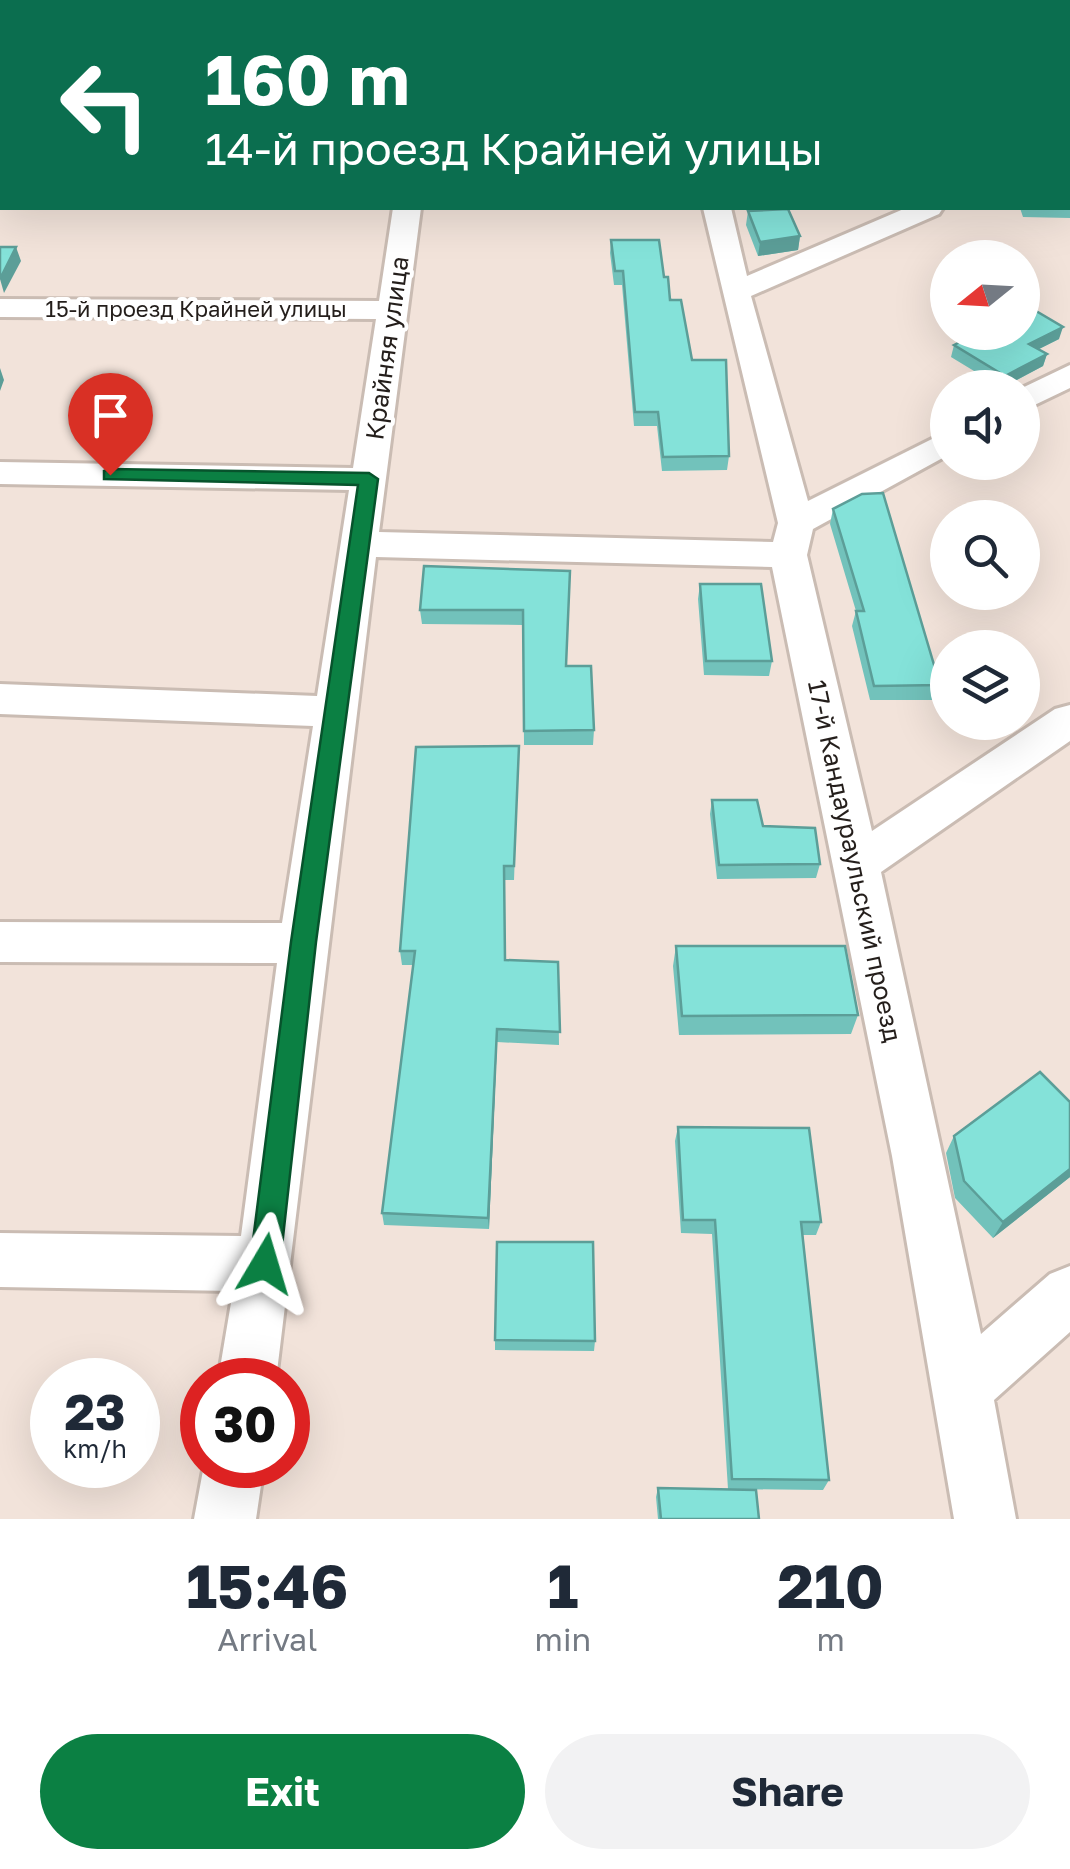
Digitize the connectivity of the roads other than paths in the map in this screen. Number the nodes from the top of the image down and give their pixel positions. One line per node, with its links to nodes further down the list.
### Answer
1 (407, 210): 6 (street, Крайняя улица)
2 (718, 210): 4 (street, 17-й Кандаураульский проезд)
3 (924, 210): 4 (street)
4 (734, 292): 12 (street, 17-й Кандаураульский проезд)
5 (0, 308): 6 (street, 15-й проезд Крайней улицы)
6 (393, 310): 11 (street, Крайняя улица)
7 (1070, 376): 8 (street)
8 (1040, 392)
9 (930, 453): 12 (street)
10 (0, 473): 11 (street)
11 (369, 479): 13 (street, Крайняя улица)
12 (792, 539): 13 (street); 17 (street, 17-й Кандаураульский проезд)
13 (360, 544): 15 (street, Крайняя улица)
14 (0, 699): 15 (street)
15 (336, 712): 19 (street, Крайняя улица)
16 (1070, 720): 17 (street)
17 (858, 864): 24 (street, 17-й Кандаураульский проезд)
18 (0, 942): 19 (street)
19 (303, 942): 21 (street, Крайняя улица)
20 (0, 1260): 21 (street)
21 (265, 1264): 23 (street, Крайняя улица)
22 (1070, 1294): 24 (street)
23 (250, 1358)
24 (964, 1388): 27 (street, 17-й Кандаураульский проезд)
25 (231, 1488): 26 (street)
26 (226, 1519)
27 (985, 1519)

